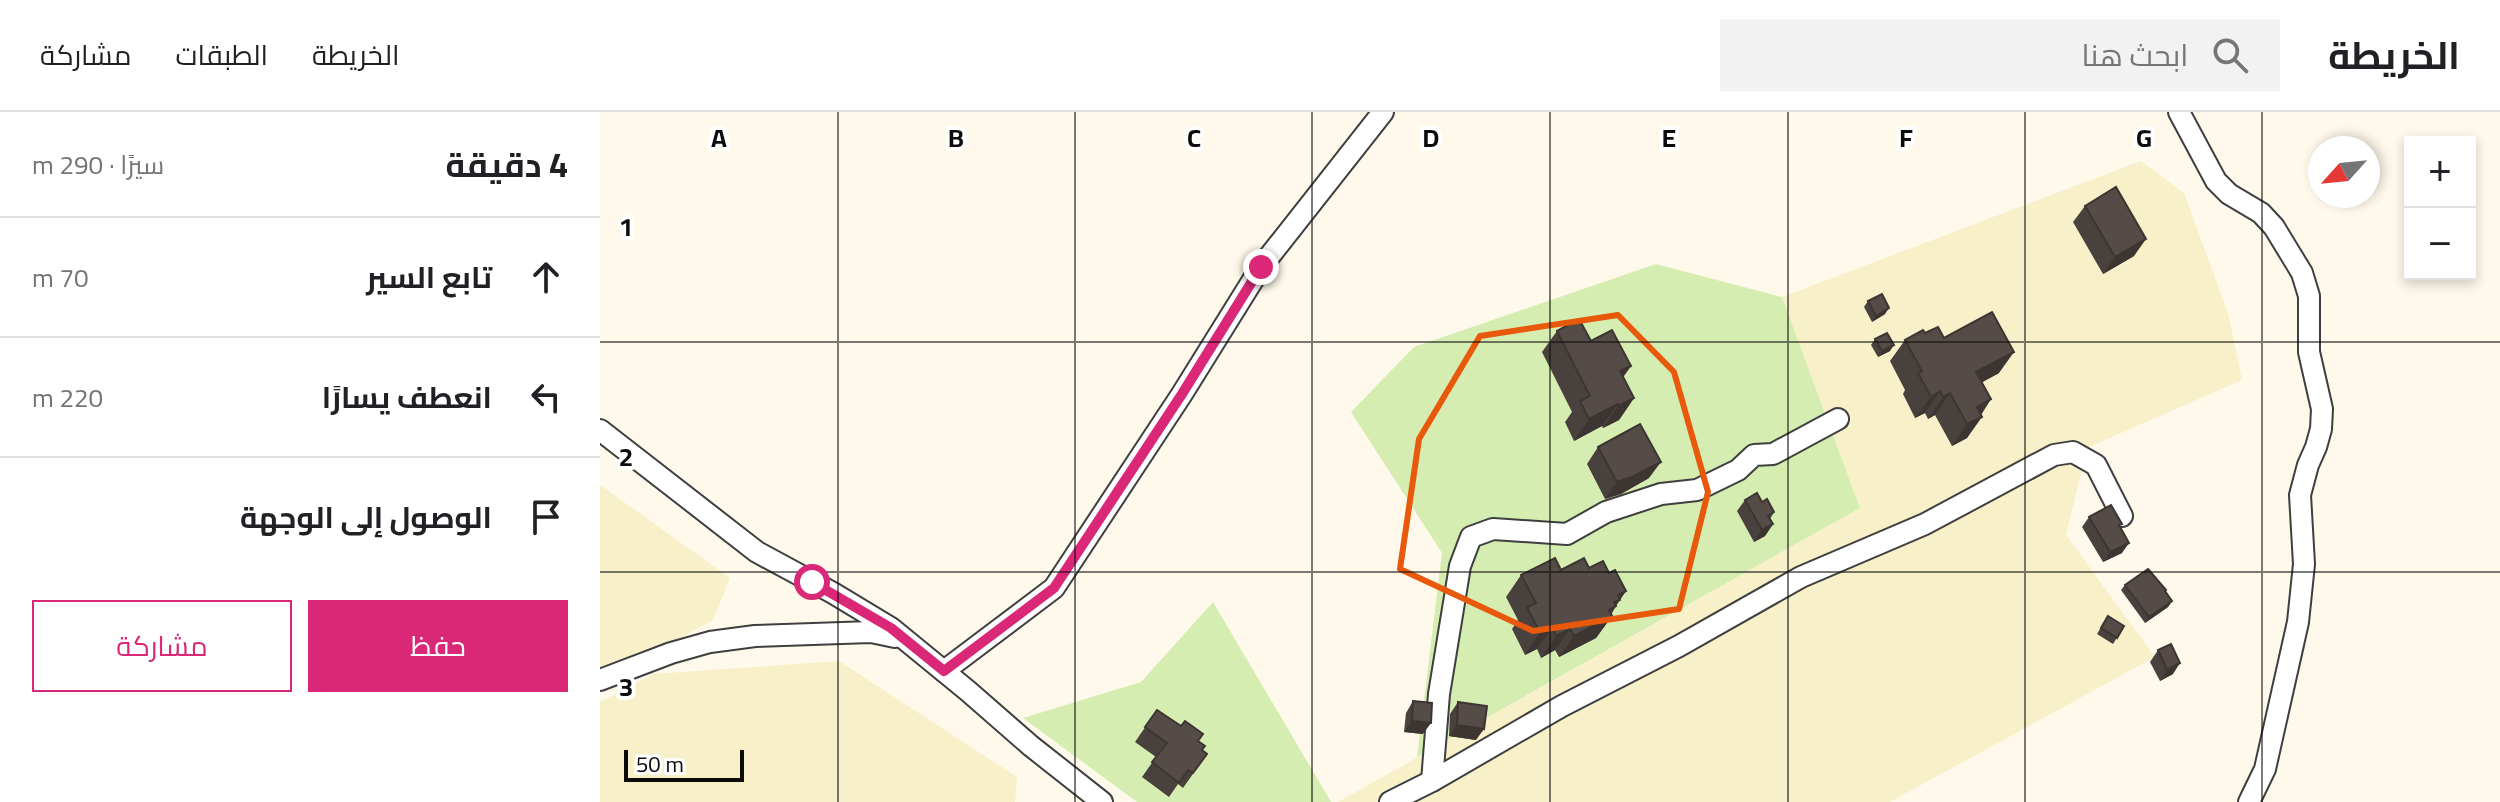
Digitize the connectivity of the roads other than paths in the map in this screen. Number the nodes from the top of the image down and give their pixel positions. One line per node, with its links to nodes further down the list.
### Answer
1 (1383, 112): 7 (street)
2 (2179, 112): 12 (street)
3 (1838, 419): 9 (street)
4 (600, 430): 6 (street)
5 (2122, 516): 9 (street)
6 (913, 645): 7 (street); 8 (street)
7 (944, 671): 10 (street)
8 (600, 680)
9 (1432, 781): 11 (street)
10 (1102, 802)
11 (1390, 802)
12 (2249, 802)

